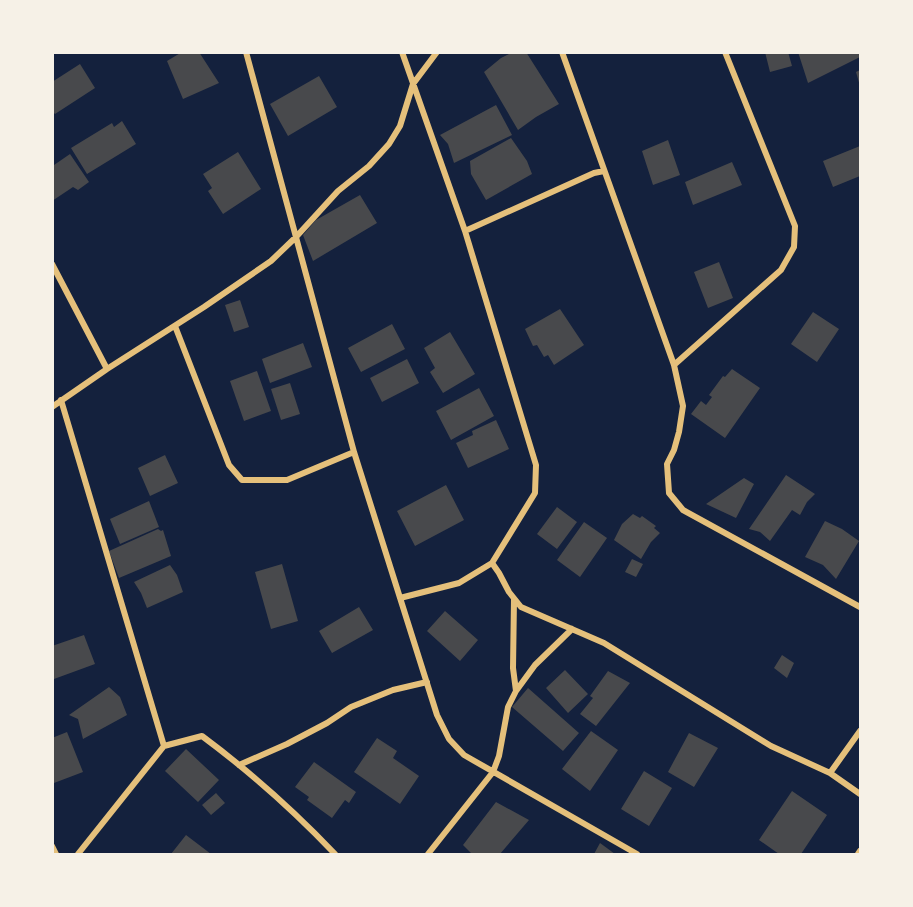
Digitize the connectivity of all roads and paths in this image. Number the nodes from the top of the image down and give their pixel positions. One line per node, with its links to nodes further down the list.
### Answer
1 (246, 52): 9 (street)
2 (402, 52): 6 (street)
3 (437, 52): 6 (street)
4 (562, 52): 7 (street)
5 (725, 52): 12 (street)
6 (413, 84): 8 (street); 9 (street)
7 (604, 171): 8 (street); 12 (street)
8 (465, 231): 17 (street)
9 (297, 237): 11 (street); 16 (street)
10 (52, 264): 13 (street)
11 (175, 326): 13 (street); 16 (street)
12 (674, 365): 20 (street)
13 (107, 369): 14 (street)
14 (61, 400): 15 (street); 25 (street)
15 (52, 407)
16 (354, 452): 18 (street)
17 (492, 563): 18 (street); 19 (street)
18 (400, 598): 22 (street)
19 (514, 598): 21 (street); 23 (street)
20 (861, 607)
21 (572, 629): 23 (street); 28 (street)
22 (427, 682): 26 (street); 27 (street)
23 (516, 691): 27 (street)
24 (861, 731): 28 (street)
25 (164, 746): 26 (street); 32 (street)
26 (239, 765): 33 (street)
27 (493, 772): 34 (street); 35 (street)
28 (830, 773): 29 (street)
29 (861, 794)
30 (52, 846): 31 (street)
31 (56, 855)
32 (78, 855)
33 (335, 855)
34 (428, 855)
35 (638, 855)

